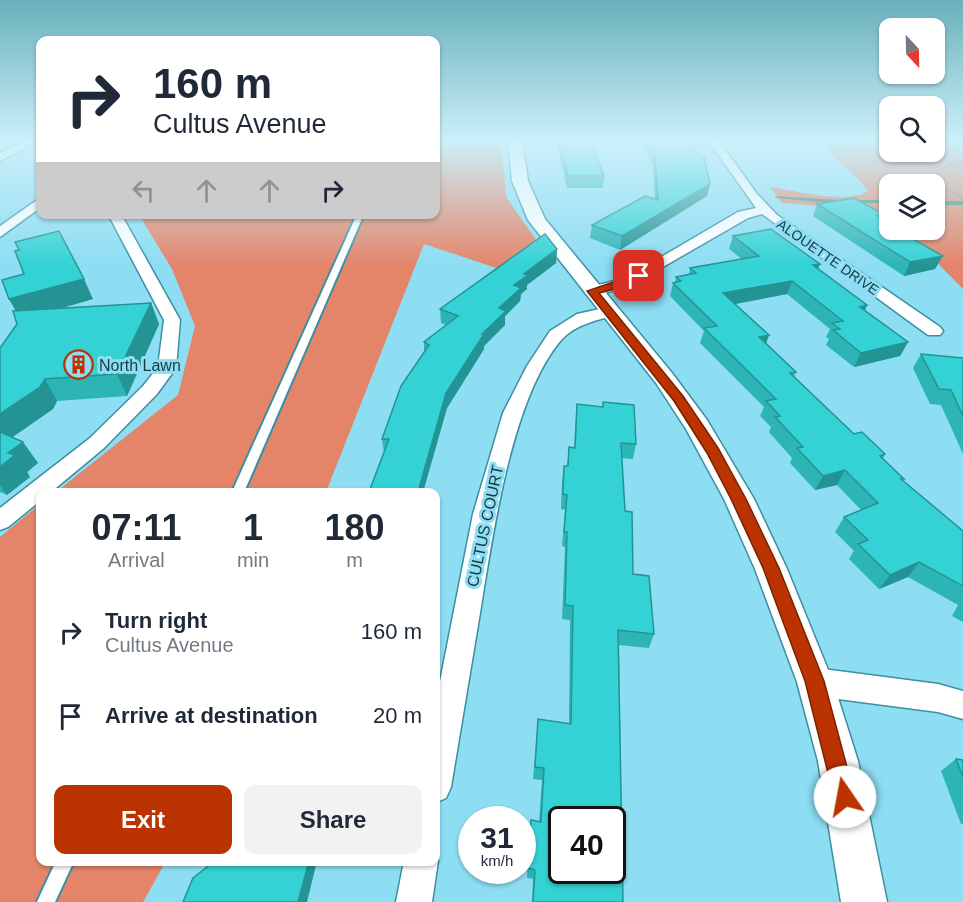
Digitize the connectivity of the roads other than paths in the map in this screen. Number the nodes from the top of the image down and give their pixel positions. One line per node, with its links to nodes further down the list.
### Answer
1 (520, 182): 8 (street)
2 (743, 182): 4 (street, ALOUETTE DRIVE)
3 (36, 205): 7 (street)
4 (763, 210): 8 (street, CULTUS COURT); 9 (street, ALOUETTE DRIVE)
5 (117, 219): 10 (street)
6 (360, 219): 11 (lane)
7 (0, 233)
8 (601, 302): 14 (street); 16 (street, CULTUS COURT)
9 (934, 331)
10 (41, 488)
11 (240, 488)
12 (36, 492): 13 (street)
13 (0, 521)
14 (815, 681): 15 (street); 21 (street)
15 (963, 705)
16 (440, 760)
17 (63, 866): 19 (lane)
18 (421, 866): 20 (street)
19 (46, 902)
20 (414, 902)
21 (864, 902)

